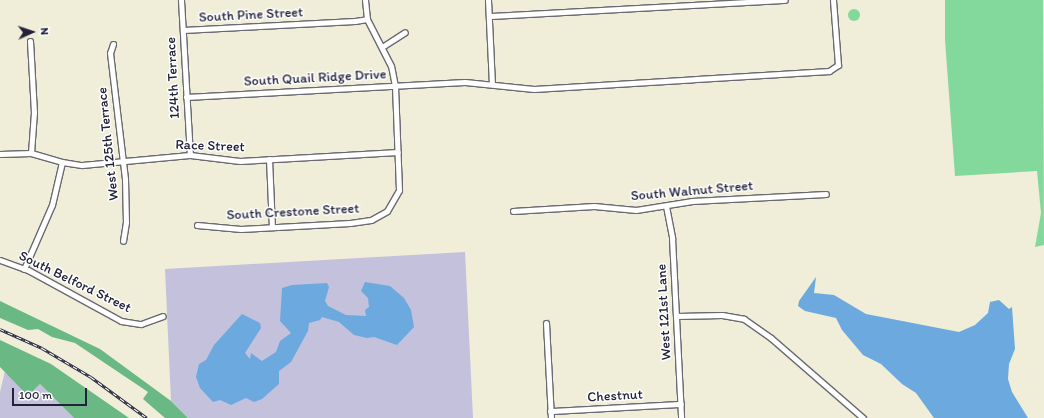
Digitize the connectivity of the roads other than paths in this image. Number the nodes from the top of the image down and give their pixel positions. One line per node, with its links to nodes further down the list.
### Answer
1 (181, 0): 8 (street, 124th Terrace)
2 (365, 0): 7 (street)
3 (488, 0): 6 (street)
4 (785, 0): 6 (street)
5 (833, 0): 13 (street, South Quail Ridge Drive)
6 (489, 16): 13 (street)
7 (367, 19): 8 (street, South Pine Street); 12 (street)
8 (183, 30): 15 (street, 124th Terrace)
9 (405, 32): 12 (street)
10 (30, 41): 17 (street)
11 (112, 44): 21 (street, West 125th Terrace)
12 (382, 47): 14 (street)
13 (492, 84): 14 (street, South Quail Ridge Drive)
14 (395, 86): 15 (street, South Quail Ridge Drive); 16 (street)
15 (186, 97): 19 (street, 124th Terrace)
16 (398, 152): 20 (street, Race Street); 27 (street, South Crestone Street)
17 (31, 153): 18 (street, Race Street); 22 (street, Race Street)
18 (0, 154)
19 (190, 155): 20 (street, Race Street); 21 (street, Race Street)
20 (269, 159): 27 (street)
21 (123, 161): 22 (street, Race Street); 28 (street, West 125th Terrace)
22 (62, 162): 30 (street)
23 (826, 194): 24 (street, South Walnut Street)
24 (666, 206): 25 (street, South Walnut Street); 32 (street, West 121st Lane)
25 (513, 211)
26 (197, 225): 27 (street, South Crestone Street)
27 (272, 227)
28 (123, 241)
29 (0, 260): 30 (street, South Belford Street)
30 (24, 269): 31 (street, South Belford Street)
31 (163, 316)
32 (677, 316): 34 (street, West 121st Lane); 38 (street)
33 (546, 323): 35 (street)
34 (680, 404): 35 (street, Chestnut); 37 (street, West 121st Lane)
35 (550, 411): 36 (street)
36 (551, 418)
37 (681, 418)
38 (863, 418)

